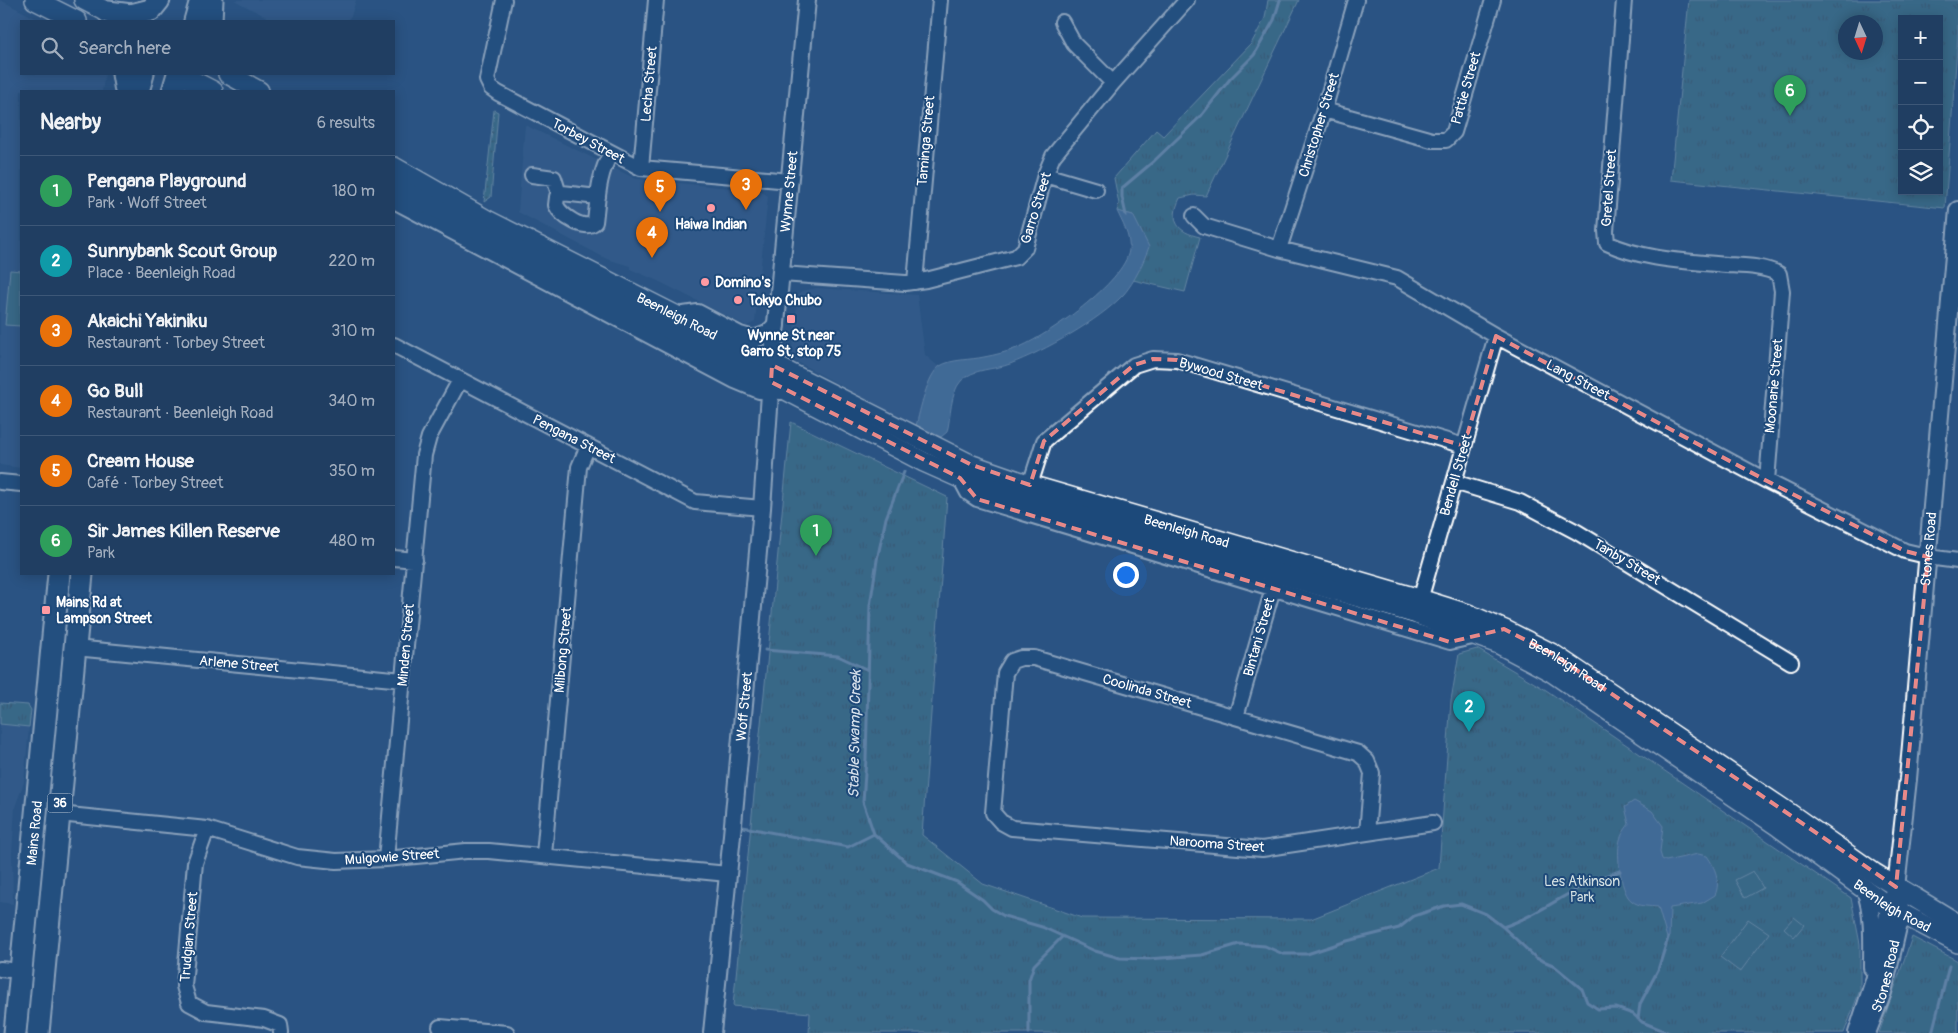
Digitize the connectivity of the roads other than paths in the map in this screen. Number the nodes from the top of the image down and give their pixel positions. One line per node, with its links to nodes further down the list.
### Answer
1 (36, 0): 16 (main road)
2 (84, 0): 15 (main road)
3 (159, 0): 15 (main road)
4 (165, 0): 17 (main road)
5 (201, 0): 18 (main road)
6 (212, 0): 19 (main road)
7 (504, 0): 33 (street, Torbey Street)
8 (656, 0): 35 (street, Lecha Street)
9 (807, 0): 38 (street, Wynne Street)
10 (940, 0): 48 (street, Taminga Street)
11 (1187, 0): 26 (street, Garro Street)
12 (1356, 0): 32 (street, Christopher Street)
13 (1493, 0): 32 (street, Pattie Street)
14 (1624, 0): 49 (street, Gretel Street)
15 (117, 17)
16 (75, 20)
17 (158, 20)
18 (195, 20)
19 (211, 20)
20 (1062, 22): 26 (street)
21 (124, 75): 27 (main road)
22 (143, 75): 28 (main road)
23 (179, 75): 29 (main road)
24 (181, 75): 30 (main road)
25 (230, 75): 31 (main road)
26 (1113, 83): 37 (street, Garro Street)
27 (126, 90)
28 (138, 90)
29 (173, 90)
30 (211, 90)
31 (257, 90)
32 (1324, 110): 46 (street, Christopher Street)
33 (611, 153): 35 (street, Torbey Street); 42 (street)
34 (395, 168): 50 (main road, Beenleigh Road)
35 (641, 168): 38 (street, Torbey Street)
36 (532, 175): 41 (street)
37 (1045, 175): 40 (street); 48 (street, Garro Street)
38 (790, 181): 47 (street, Wynne Street)
39 (395, 187): 55 (main road, Beenleigh Road)
40 (1096, 190)
41 (559, 194): 42 (street); 42 (street)
42 (598, 196)
43 (395, 202): 55 (street, Beenleigh Road)
44 (1958, 210): 64 (street, Stones Road)
45 (1194, 216): 46 (street, Lang Street)
46 (1279, 249): 52 (street, Lang Street)
47 (782, 274): 48 (street, Garro Street); 51 (street, Wynne Street)
48 (915, 282)
49 (1782, 292): 58 (street, Moonarie Street)
50 (676, 316): 51 (street); 55 (main road, Beenleigh Road)
51 (776, 325): 55 (street, Wynne Street)
52 (1496, 336): 57 (street, Bendell Street); 58 (street, Lang Street)
53 (395, 346): 54 (street, Pengana Street)
54 (460, 380): 56 (street, Pengana Street); 66 (street, Minden Street)
55 (776, 382): 62 (main road, Beenleigh Road); 63 (street, Woff Street); 68 (main road, Beenleigh Road)
56 (588, 446): 63 (street, Pengana Street); 82 (street, Milbong Street)
57 (1464, 446): 60 (street, Bendell Street); 62 (street, Bywood Street)
58 (1767, 481): 64 (street, Lang Street)
59 (0, 482): 61 (street)
60 (1454, 482): 71 (street, Bendell Street); 74 (street, Tanby Street)
61 (20, 484)
62 (1030, 485): 68 (main road, Beenleigh Road)
63 (762, 508): 84 (street, Woff Street)
64 (1928, 557): 67 (street, Lang Street); 85 (street, Stones Road)
65 (395, 558): 66 (street)
66 (415, 560): 75 (street, Minden Street)
67 (1958, 561)
68 (1277, 573): 71 (main road, Beenleigh Road); 72 (street, Beenleigh Road); 76 (street, Bintani Street)
69 (59, 575): 90 (main road, Mains Road / 36)
70 (82, 575): 73 (main road, Mains Road / 36)
71 (1418, 606): 72 (main road, Beenleigh Road); 85 (main road, Beenleigh Road)
72 (1478, 636): 86 (main road, Beenleigh Road)
73 (75, 648): 75 (street, Arlene Street); 77 (main road, Mains Road / 36)
74 (1791, 662)
75 (403, 680): 83 (street, Minden Street)
76 (1236, 717): 78 (street, Coolinda Street); 81 (street, Coolinda Street)
77 (59, 814): 80 (street, Mulgowie Street); 94 (main road, Mains Road / 36)
78 (1001, 822): 81 (street, Narooma Street)
79 (1433, 823): 81 (street, Narooma Street)
80 (207, 829): 83 (street, Mulgowie Street); 95 (street, Trudgian Street)
81 (1367, 833)
82 (544, 855): 83 (street, Mulgowie Street); 84 (street, Mulgowie Street)
83 (386, 859)
84 (728, 874): 97 (street, Woff Street)
85 (1896, 888): 87 (street, Stones Road); 88 (main road, Beenleigh Road)
86 (1865, 890): 87 (main road, Beenleigh Road); 91 (street, Stones Road)
87 (1895, 910): 89 (main road, Beenleigh Road); 91 (street, Stones Road); 99 (street, Stones Road)
88 (1958, 924)
89 (1958, 943)
90 (10, 970): 93 (main road, Mains Road / 36)
91 (1871, 986): 98 (street, Stones Road)
92 (440, 1027): 96 (street)
93 (15, 1033)
94 (38, 1033)
95 (281, 1033)
96 (507, 1033)
97 (712, 1033)
98 (1857, 1033)
99 (1867, 1033)

